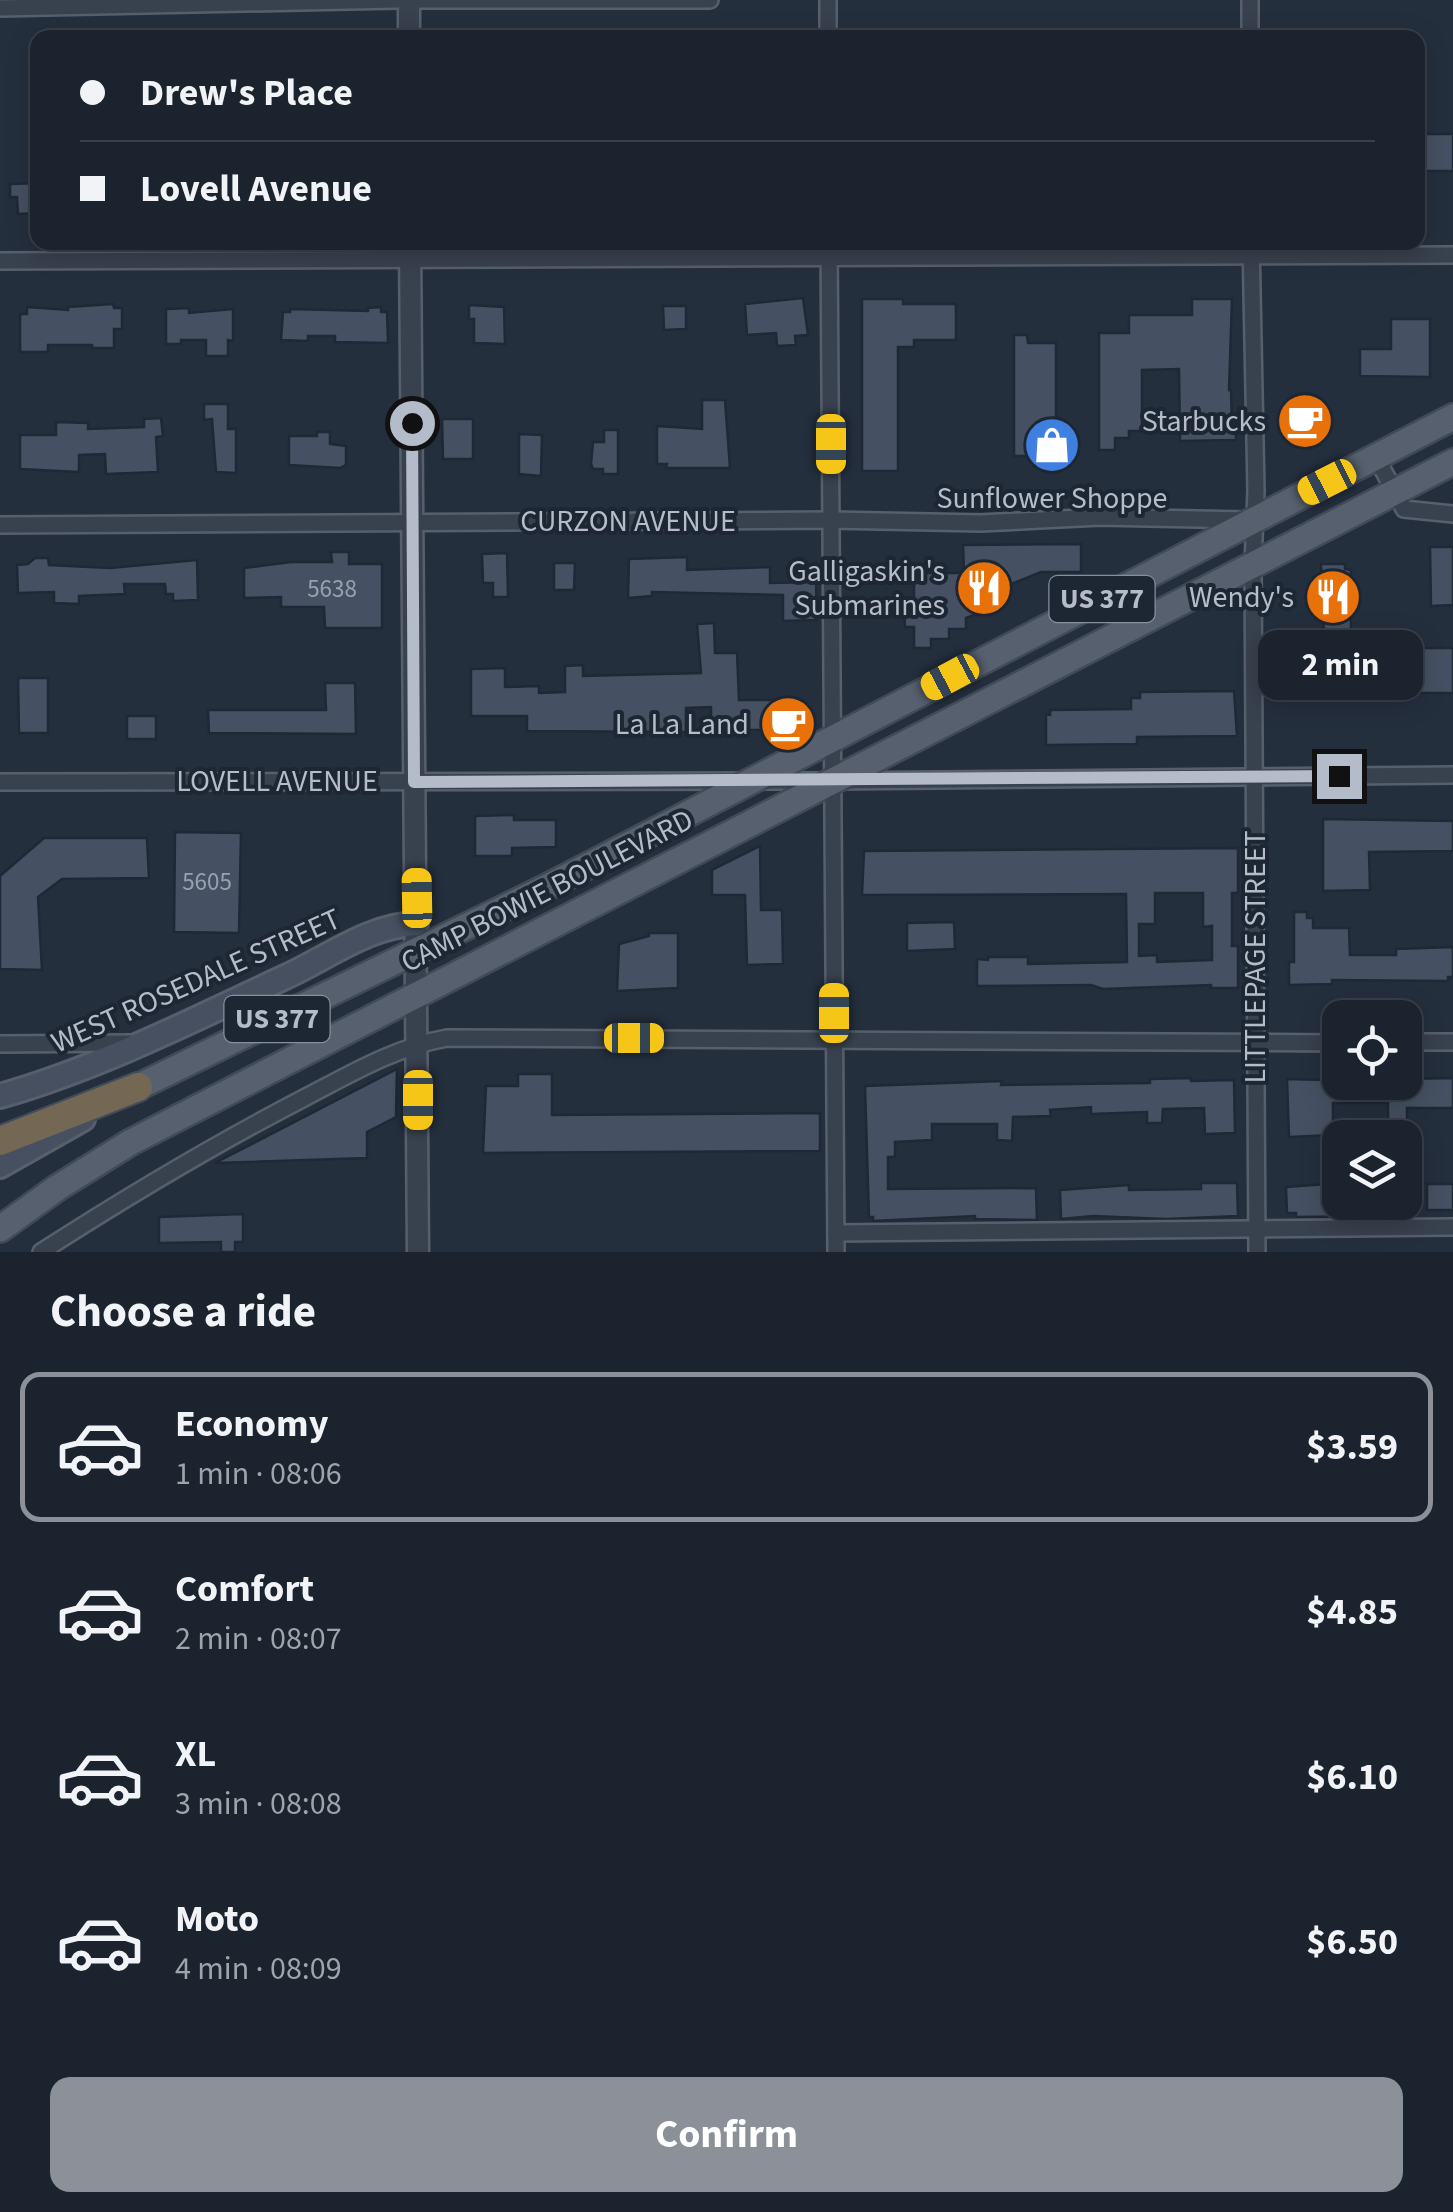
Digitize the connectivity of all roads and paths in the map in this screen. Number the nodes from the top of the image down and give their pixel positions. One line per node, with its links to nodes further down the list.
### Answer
1 (398, 0): 2 (street); 6 (street)
2 (409, 0): 3 (street); 7 (street)
3 (710, 0)
4 (828, 0): 8 (street)
5 (1250, 0): 9 (street)
6 (0, 8)
7 (409, 30)
8 (828, 30)
9 (1250, 30)
10 (830, 250): 13 (street); 21 (street)
11 (1251, 250): 22 (street, LITTLEPAGE STREET)
12 (1285, 250): 14 (street)
13 (410, 251): 15 (street); 23 (street)
14 (1453, 255)
15 (0, 261)
16 (1453, 417): 17 (main road, CAMP BOWIE BOULEVARD / US 377)
17 (1376, 457): 19 (street); 22 (main road, CAMP BOWIE BOULEVARD / US 377)
18 (1453, 462): 19 (main road, CAMP BOWIE BOULEVARD / US 377)
19 (1392, 492): 20 (street); 25 (main road, CAMP BOWIE BOULEVARD / US 377)
20 (1453, 514)
21 (831, 520): 22 (street, CURZON AVENUE); 23 (street, CURZON AVENUE); 26 (street)
22 (1255, 520): 25 (street, LITTLEPAGE STREET); 26 (main road, CAMP BOWIE BOULEVARD / US 377)
23 (412, 522): 24 (street, CURZON AVENUE); 32 (street)
24 (0, 525)
25 (1253, 564): 28 (street, LITTLEPAGE STREET); 30 (main road, CAMP BOWIE BOULEVARD / US 377)
26 (832, 739): 29 (main road, CAMP BOWIE BOULEVARD / US 377); 30 (street)
27 (1453, 775): 28 (street, LOVELL AVENUE)
28 (1254, 777): 30 (street, LOVELL AVENUE); 40 (street, LITTLEPAGE STREET)
29 (752, 780): 30 (street, LOVELL AVENUE); 32 (street, LOVELL AVENUE); 33 (main road, CAMP BOWIE BOULEVARD / US 377)
30 (833, 781): 34 (main road, CAMP BOWIE BOULEVARD / US 377); 35 (street)
31 (0, 782): 32 (street, LOVELL AVENUE)
32 (414, 782): 33 (street)
33 (417, 937): 34 (street); 39 (main road, WEST ROSEDALE STREET); 43 (main road, CAMP BOWIE BOULEVARD / US 377)
34 (416, 995): 42 (street); 48 (main road, CAMP BOWIE BOULEVARD / US 377)
35 (835, 1041): 40 (street); 42 (street); 50 (street)
36 (1322, 1042): 40 (street)
37 (1422, 1042): 38 (street)
38 (1453, 1042)
39 (140, 1043): 41 (street); 44 (main road, WEST ROSEDALE STREET)
40 (1256, 1043): 49 (street, LITTLEPAGE STREET)
41 (0, 1044)
42 (417, 1044): 51 (street); 52 (street)
43 (138, 1087): 45 (highway, US 377); 46 (main road, CAMP BOWIE BOULEVARD)
44 (0, 1096)
45 (0, 1141)
46 (0, 1166)
47 (1453, 1227): 49 (street)
48 (0, 1229)
49 (1257, 1229): 50 (street); 54 (street, LITTLEPAGE STREET)
50 (836, 1233): 53 (street)
51 (42, 1252)
52 (418, 1252)
53 (836, 1252)
54 (1257, 1252)

